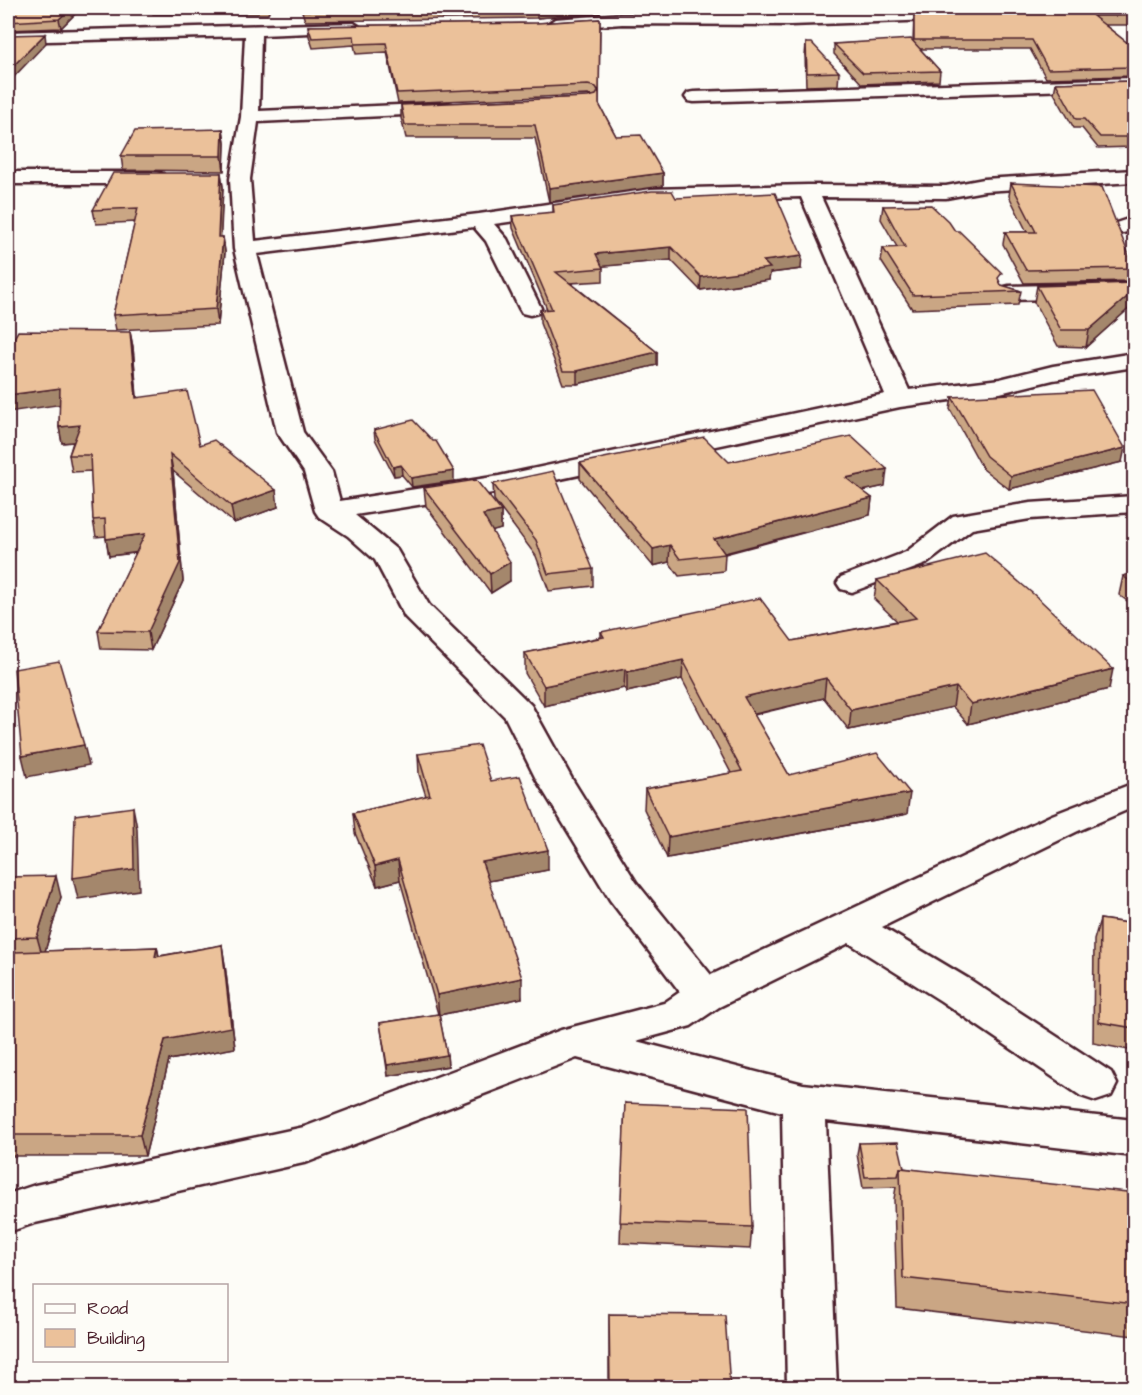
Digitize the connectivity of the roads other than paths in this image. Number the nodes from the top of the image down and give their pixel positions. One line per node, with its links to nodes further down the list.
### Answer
1 (1134, 11): 2 (street)
2 (1033, 12)
3 (624, 13): 6 (street); 8 (street)
4 (835, 13): 5 (street); 6 (street)
5 (979, 16)
6 (790, 20): 13 (street)
7 (78, 21): 11 (street)
8 (537, 25)
9 (371, 27): 10 (street)
10 (253, 29): 11 (street); 17 (street)
11 (64, 36): 12 (street)
12 (8, 37)
13 (805, 37)
14 (1134, 83): 15 (street)
15 (694, 97)
16 (460, 108): 17 (street)
17 (250, 117): 22 (street)
18 (1134, 176): 23 (street)
19 (8, 178): 20 (street)
20 (174, 178)
21 (218, 179): 22 (street)
22 (240, 180): 25 (street)
23 (807, 191): 24 (street); 30 (street)
24 (479, 220): 25 (street); 28 (street)
25 (245, 249): 32 (street)
26 (1134, 290): 27 (street)
27 (1010, 293)
28 (530, 308)
29 (1134, 360): 30 (street)
30 (900, 399): 32 (street)
31 (1134, 504): 33 (street)
32 (329, 511): 36 (street)
33 (852, 583)
34 (1134, 794): 35 (street)
35 (852, 927): 36 (street); 38 (street)
36 (705, 996): 37 (street)
37 (576, 1041): 39 (street); 41 (street)
38 (1096, 1084)
39 (803, 1101): 40 (street); 42 (street)
40 (1134, 1138)
41 (8, 1213)
42 (812, 1388)

